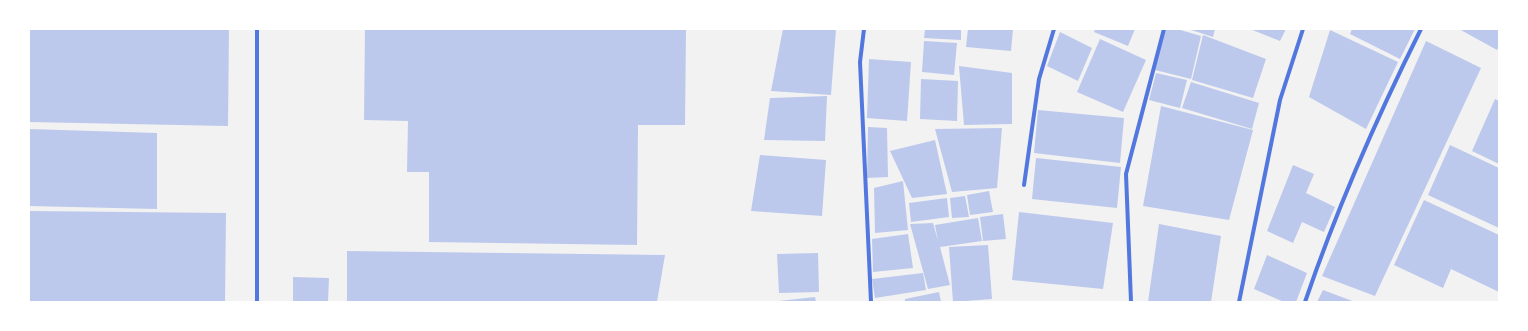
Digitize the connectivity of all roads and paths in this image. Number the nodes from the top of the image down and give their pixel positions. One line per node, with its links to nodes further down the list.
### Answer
1 (257, 29): 8 (street)
2 (864, 29): 9 (street)
3 (1054, 29): 7 (street)
4 (1164, 29): 10 (street)
5 (1303, 29): 11 (street)
6 (1421, 29): 12 (street)
7 (1024, 185)
8 (257, 302)
9 (871, 302)
10 (1131, 302)
11 (1239, 302)
12 (1306, 302)

